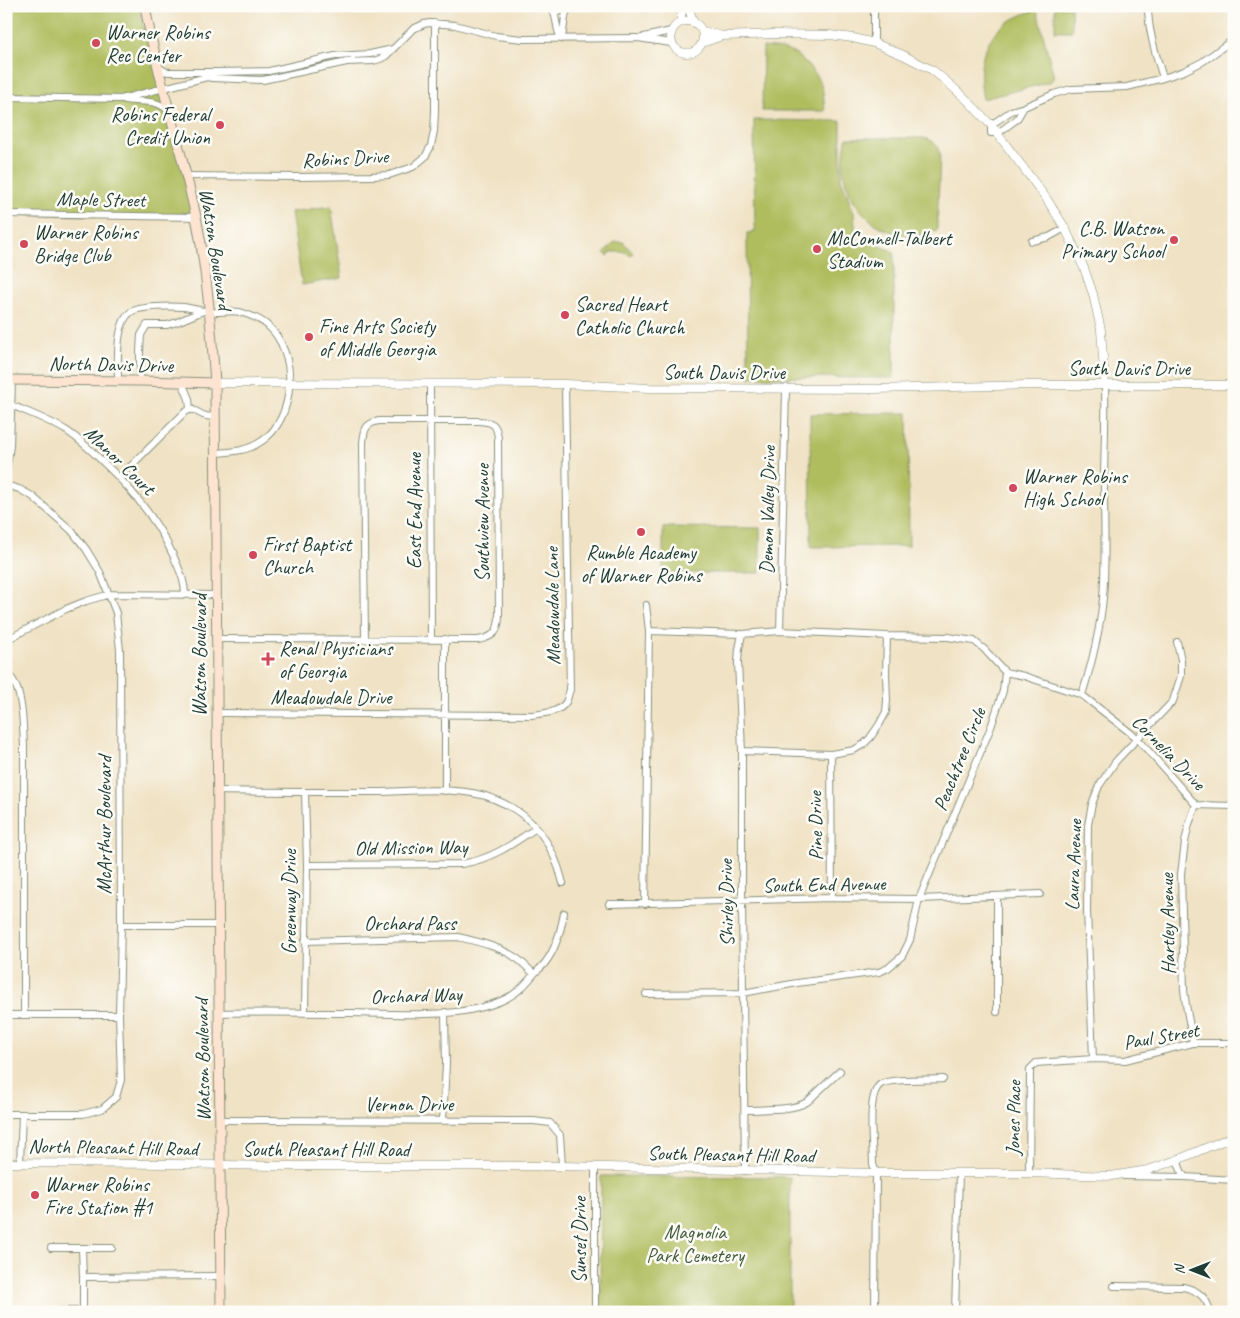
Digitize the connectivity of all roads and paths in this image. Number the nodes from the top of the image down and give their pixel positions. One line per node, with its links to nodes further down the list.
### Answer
1 (144, 6): 21 (main road, Watson Boulevard)
2 (683, 6): 8 (street)
3 (688, 6): 9 (street)
4 (874, 6): 19 (street)
5 (1148, 6): 24 (street)
6 (551, 8): 7 (street); 15 (street)
7 (569, 8): 15 (street)
8 (680, 22): 9 (street); 12 (street)
9 (693, 22): 11 (street)
10 (435, 23): 15 (street); 20 (street); 32 (street, Robins Drive)
11 (702, 31): 13 (street); 18 (street)
12 (671, 32): 14 (street); 17 (street)
13 (722, 36): 18 (street); 19 (street)
14 (638, 38): 15 (street); 17 (street)
15 (561, 39)
16 (1234, 40): 24 (street)
17 (671, 43): 18 (street)
18 (702, 43)
19 (874, 43): 30 (street)
20 (394, 49): 22 (street); 23 (street)
21 (156, 65): 22 (street); 25 (main road, Watson Boulevard)
22 (216, 72): 23 (street)
23 (207, 77): 25 (street)
24 (1163, 78): 28 (street)
25 (162, 88): 27 (street); 29 (main road, Watson Boulevard)
26 (6, 97): 27 (street)
27 (121, 99): 29 (street)
28 (1024, 107): 30 (street); 31 (street)
29 (168, 110): 32 (main road, Watson Boulevard)
30 (991, 126): 31 (street)
31 (998, 133): 35 (street)
32 (186, 176): 34 (main road, Watson Boulevard)
33 (6, 214): 34 (street, Maple Street)
34 (196, 217): 37 (main road, Watson Boulevard)
35 (1065, 228): 36 (street); 46 (street)
36 (1032, 241)
37 (207, 312): 39 (street); 40 (street); 42 (main road, Watson Boulevard); 43 (street)
38 (9, 380): 39 (main road, North Davis Drive); 49 (street)
39 (118, 381): 40 (main road, North Davis Drive)
40 (140, 381): 41 (main road, North Davis Drive)
41 (182, 382): 42 (main road, North Davis Drive); 50 (street)
42 (215, 383): 43 (street, South Davis Drive); 51 (main road, Watson Boulevard)
43 (290, 383): 44 (street, South Davis Drive); 53 (street)
44 (430, 383): 45 (street, South Davis Drive); 52 (street, East End Avenue)
45 (565, 384): 48 (street, South Davis Drive); 75 (street, Meadowdale Lane)
46 (1105, 385): 47 (street, South Davis Drive); 48 (street, South Davis Drive); 73 (street)
47 (1234, 385)
48 (786, 389): 62 (street, Demon Valley Drive)
49 (11, 405): 54 (street); 55 (street, Manor Court)
50 (190, 409): 51 (street); 55 (street)
51 (215, 416): 53 (main road, Watson Boulevard)
52 (430, 422): 66 (street, Southview Avenue); 67 (street, East End Avenue); 69 (street, Southview Avenue)
53 (215, 453): 59 (main road, Watson Boulevard)
54 (6, 471)
55 (120, 477): 58 (street, Manor Court)
56 (6, 485): 57 (street, McArthur Boulevard)
57 (110, 594): 58 (street); 68 (street); 95 (street, McArthur Boulevard)
58 (186, 595): 59 (street)
59 (216, 595): 65 (main road, Watson Boulevard)
60 (646, 604): 61 (street)
61 (649, 631): 63 (street); 93 (street)
62 (780, 631): 63 (street); 64 (street)
63 (742, 634): 77 (street, Shirley Drive)
64 (887, 636): 72 (street); 78 (street)
65 (217, 639): 66 (street, Southview Avenue); 74 (main road, Watson Boulevard)
66 (365, 639): 67 (street, Southview Avenue)
67 (431, 639): 69 (street, Southview Avenue)
68 (6, 640)
69 (445, 640): 75 (street)
70 (1177, 642): 76 (street, Laura Avenue)
71 (6, 671): 106 (street)
72 (1005, 672): 73 (street, Cornelia Drive); 90 (street, Peachtree Circle)
73 (1082, 695): 76 (street, Cornelia Drive)
74 (217, 713): 75 (street, Meadowdale Drive); 79 (main road, Watson Boulevard)
75 (445, 714): 80 (street)
76 (1137, 738): 82 (street, Cornelia Drive); 110 (street, Laura Avenue)
77 (742, 751): 78 (street); 91 (street, Shirley Drive)
78 (831, 754): 89 (street, Pine Drive)
79 (217, 791): 81 (street); 96 (main road, Watson Boulevard)
80 (445, 791): 81 (street); 84 (street)
81 (305, 792): 85 (street, Greenway Drive)
82 (1196, 805): 83 (street, Cornelia Drive); 108 (street, Hartley Avenue)
83 (1234, 806)
84 (536, 828): 85 (street, Old Mission Way); 86 (street)
85 (306, 865): 97 (street, Greenway Drive)
86 (563, 882)
87 (1040, 894): 88 (street, South End Avenue)
88 (997, 896): 90 (street, South End Avenue); 102 (street)
89 (832, 898): 90 (street, South End Avenue); 91 (street, South End Avenue)
90 (919, 899): 99 (street, Peachtree Circle)
91 (742, 902): 93 (street, South End Avenue); 99 (street, Shirley Drive)
92 (609, 904): 93 (street, South End Avenue)
93 (645, 904)
94 (564, 914): 98 (street, Orchard Way)
95 (121, 925): 96 (street); 107 (street, McArthur Boulevard)
96 (218, 925): 103 (main road, Watson Boulevard)
97 (305, 941): 98 (street, Orchard Pass); 104 (street, Greenway Drive)
98 (534, 974): 101 (street, Orchard Way)
99 (743, 993): 100 (street, Peachtree Circle); 113 (street, Shirley Drive)
100 (646, 994)
101 (444, 1012): 104 (street, Orchard Way); 117 (street)
102 (997, 1012)
103 (219, 1013): 104 (street, Orchard Way); 116 (main road, Watson Boulevard)
104 (305, 1013)
105 (6, 1015): 106 (street)
106 (24, 1015): 107 (street)
107 (119, 1015): 115 (street, McArthur Boulevard)
108 (1193, 1043): 109 (street, Paul Street); 110 (street, Paul Street)
109 (1234, 1043)
110 (1093, 1059): 128 (street, Jones Place)
111 (840, 1071): 113 (street)
112 (943, 1080): 127 (street)
113 (745, 1110): 125 (street, Shirley Drive)
114 (6, 1114): 115 (street, McArthur Boulevard)
115 (22, 1114): 121 (street)
116 (220, 1120): 117 (street, Vernon Drive); 122 (main road, Watson Boulevard)
117 (443, 1120): 123 (street, Vernon Drive)
118 (1234, 1136): 119 (street, South Pleasant Hill Road)
119 (1177, 1160): 129 (street, South Pleasant Hill Road); 130 (street)
120 (6, 1163): 121 (street, North Pleasant Hill Road)
121 (20, 1163): 122 (street, North Pleasant Hill Road)
122 (220, 1165): 123 (street, South Pleasant Hill Road); 135 (main road, Watson Boulevard)
123 (562, 1166): 124 (street, South Pleasant Hill Road)
124 (595, 1167): 125 (street, South Pleasant Hill Road); 141 (street, Sunset Drive)
125 (746, 1171): 127 (street, South Pleasant Hill Road)
126 (959, 1172): 127 (street, South Pleasant Hill Road); 128 (street, South Pleasant Hill Road); 143 (street)
127 (876, 1173): 142 (street)
128 (1029, 1173): 129 (street, South Pleasant Hill Road)
129 (1111, 1176): 130 (street)
130 (1185, 1177): 131 (street)
131 (1234, 1180)
132 (51, 1248): 133 (street)
133 (82, 1248): 134 (street); 136 (street)
134 (112, 1248)
135 (221, 1276): 136 (street); 140 (main road, Watson Boulevard)
136 (82, 1277): 139 (street)
137 (1114, 1286): 144 (street)
138 (62, 1310): 139 (street)
139 (83, 1311)
140 (221, 1312)
141 (595, 1312)
142 (875, 1312)
143 (955, 1312)
144 (1210, 1312)

